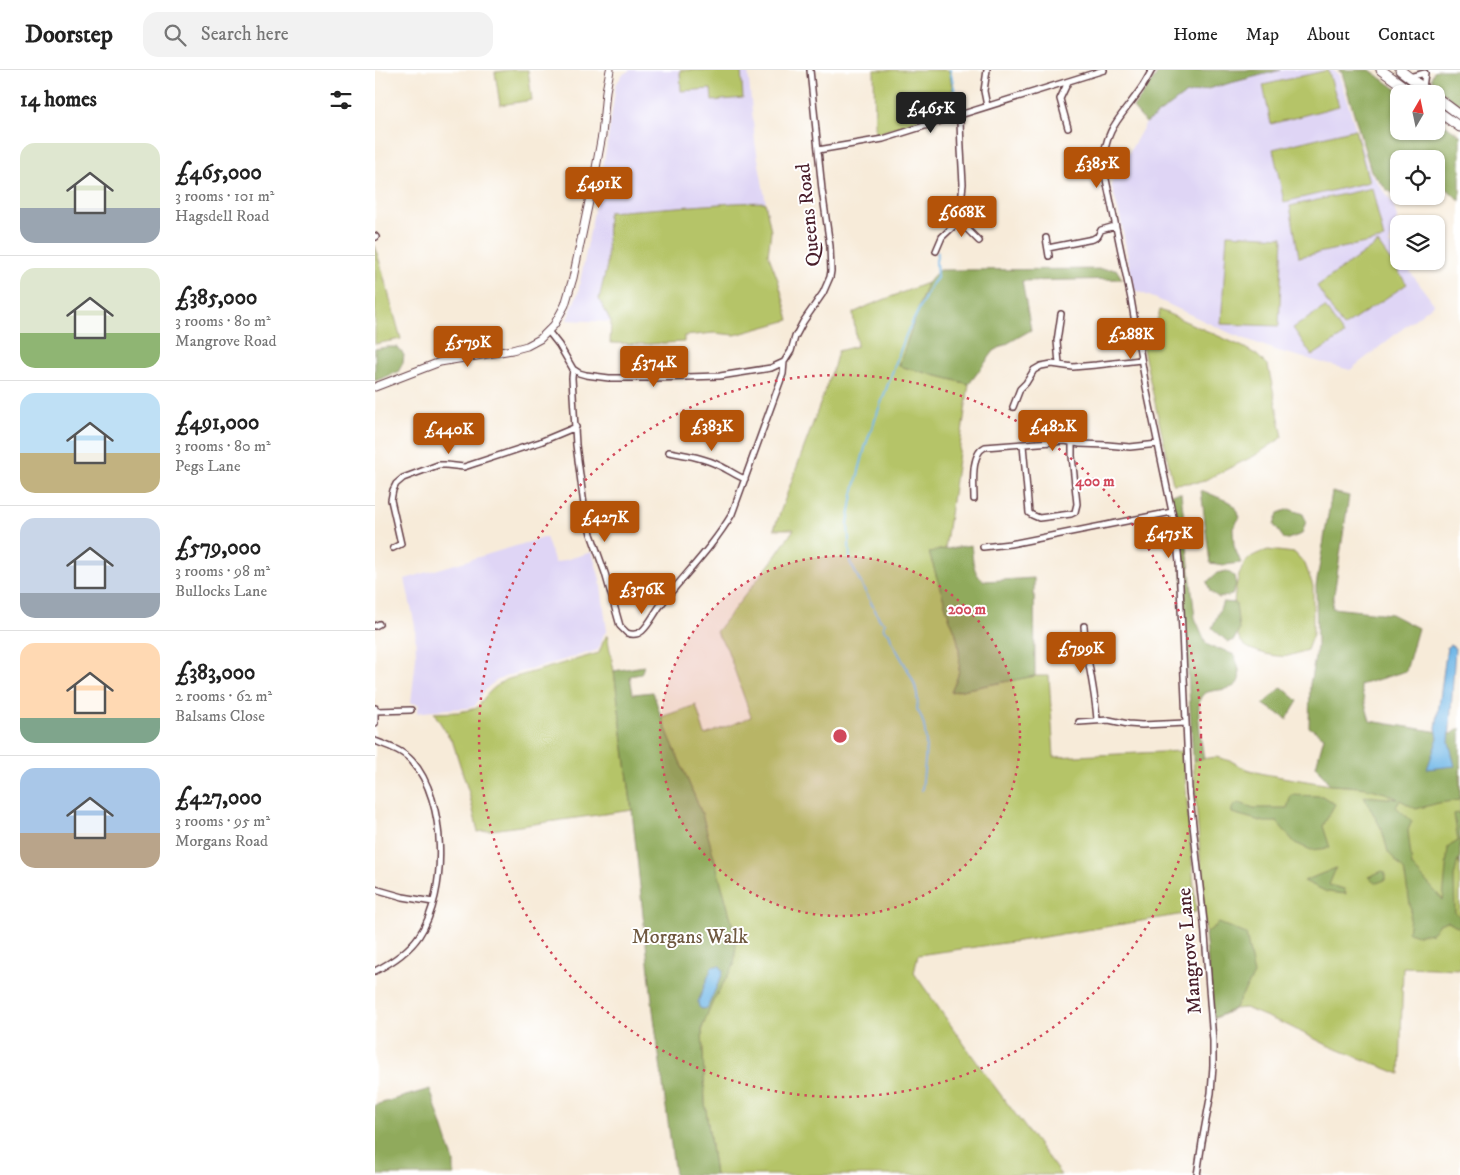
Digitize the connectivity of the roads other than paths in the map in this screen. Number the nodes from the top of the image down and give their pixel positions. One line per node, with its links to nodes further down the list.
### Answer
1 (610, 70): 30 (main road)
2 (810, 70): 21 (street, Queens Road)
3 (987, 70): 15 (street)
4 (1104, 70): 10 (street)
5 (1152, 70): 23 (street, Mangrove Lane)
6 (1381, 70): 11 (highway)
7 (1400, 70): 9 (highway)
8 (1427, 71): 9 (street); 13 (street)
9 (1409, 77): 12 (highway)
10 (1068, 82): 15 (street); 20 (street)
11 (1402, 85)
12 (1419, 85)
13 (1424, 85)
14 (1445, 103): 16 (highway)
15 (987, 106): 17 (street)
16 (1460, 114)
17 (959, 115): 21 (street); 22 (street)
18 (1445, 116): 19 (highway)
19 (1460, 127)
20 (1068, 128)
21 (818, 150): 32 (street, Queens Road)
22 (959, 221): 25 (street); 27 (street)
23 (1115, 226): 26 (street); 31 (street, Mangrove Lane)
24 (1046, 238): 26 (street)
25 (979, 241)
26 (1048, 248): 28 (street)
27 (936, 251)
28 (1049, 256)
29 (1061, 314): 33 (street)
30 (548, 331): 34 (street); 35 (main road)
31 (1141, 360): 33 (street); 39 (street, Mangrove Lane)
32 (784, 362): 34 (street); 42 (street, Queens Road)
33 (1059, 364): 36 (street)
34 (573, 369): 37 (street)
35 (375, 387)
36 (1013, 407)
37 (576, 427): 42 (street, Queens Road); 46 (street)
38 (1072, 442): 39 (street); 40 (street); 40 (street)
39 (1158, 444): 44 (street, Mangrove Lane)
40 (1023, 445): 43 (street)
41 (669, 452): 42 (street)
42 (745, 479)
43 (974, 499)
44 (1172, 512): 45 (street); 53 (street, Mangrove Lane)
45 (983, 547)
46 (393, 548)
47 (1084, 626): 50 (street)
48 (375, 710): 49 (street); 52 (street)
49 (411, 710)
50 (1097, 720): 51 (street); 53 (street)
51 (1079, 722)
52 (375, 723)
53 (1186, 723): 58 (street, Mangrove Lane)
54 (375, 741): 56 (street)
55 (375, 890): 56 (street)
56 (433, 902): 57 (street)
57 (375, 971)
58 (1197, 1175)

